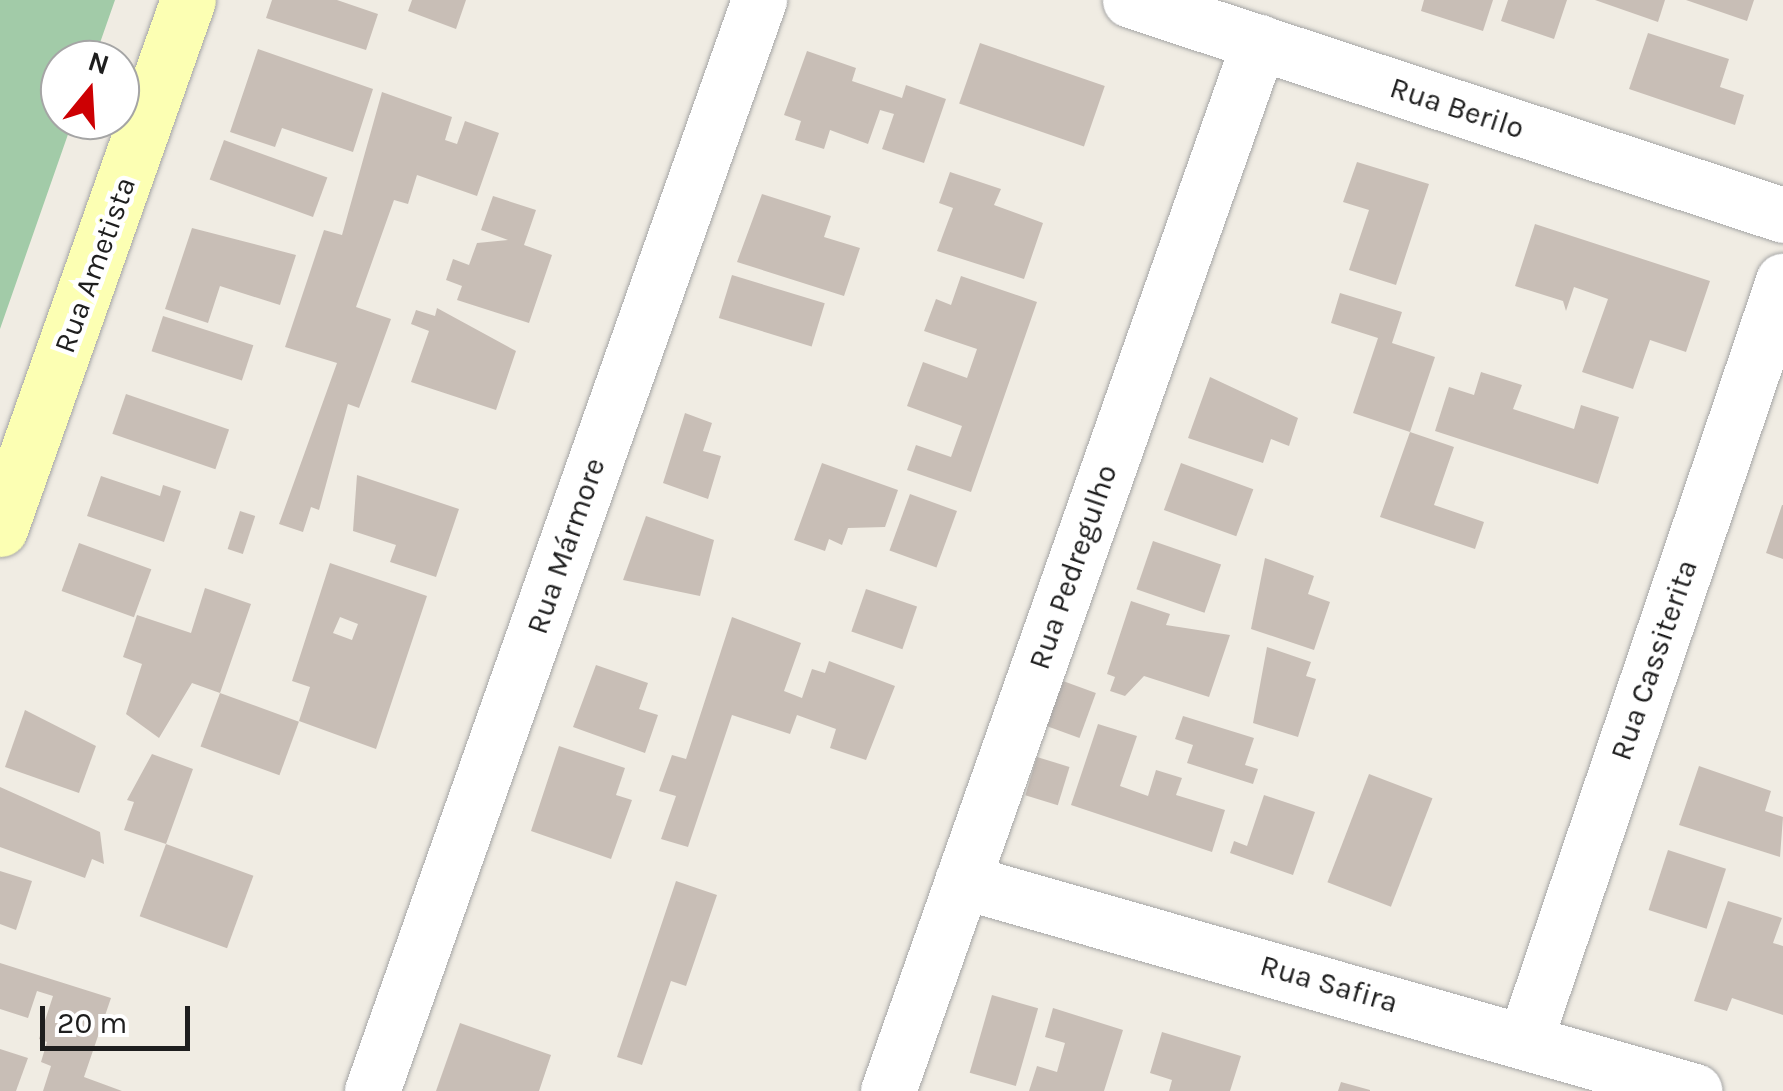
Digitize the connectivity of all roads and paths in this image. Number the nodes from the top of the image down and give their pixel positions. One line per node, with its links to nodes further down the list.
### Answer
1 (188, 0): 7 (street, Rua Ametista)
2 (759, 0): 10 (street, Rua Mármore)
3 (1130, 0): 4 (street, Rua Berilo)
4 (1259, 42): 5 (street, Rua Berilo); 8 (street, Rua Pedregulho)
5 (1783, 215)
6 (1783, 281): 9 (street, Rua Cassiterita)
7 (0, 529)
8 (962, 880): 9 (street, Rua Safira); 11 (street, Rua Pedregulho)
9 (1525, 1040): 12 (street, Rua Safira)
10 (372, 1091)
11 (888, 1091)
12 (1694, 1091)

